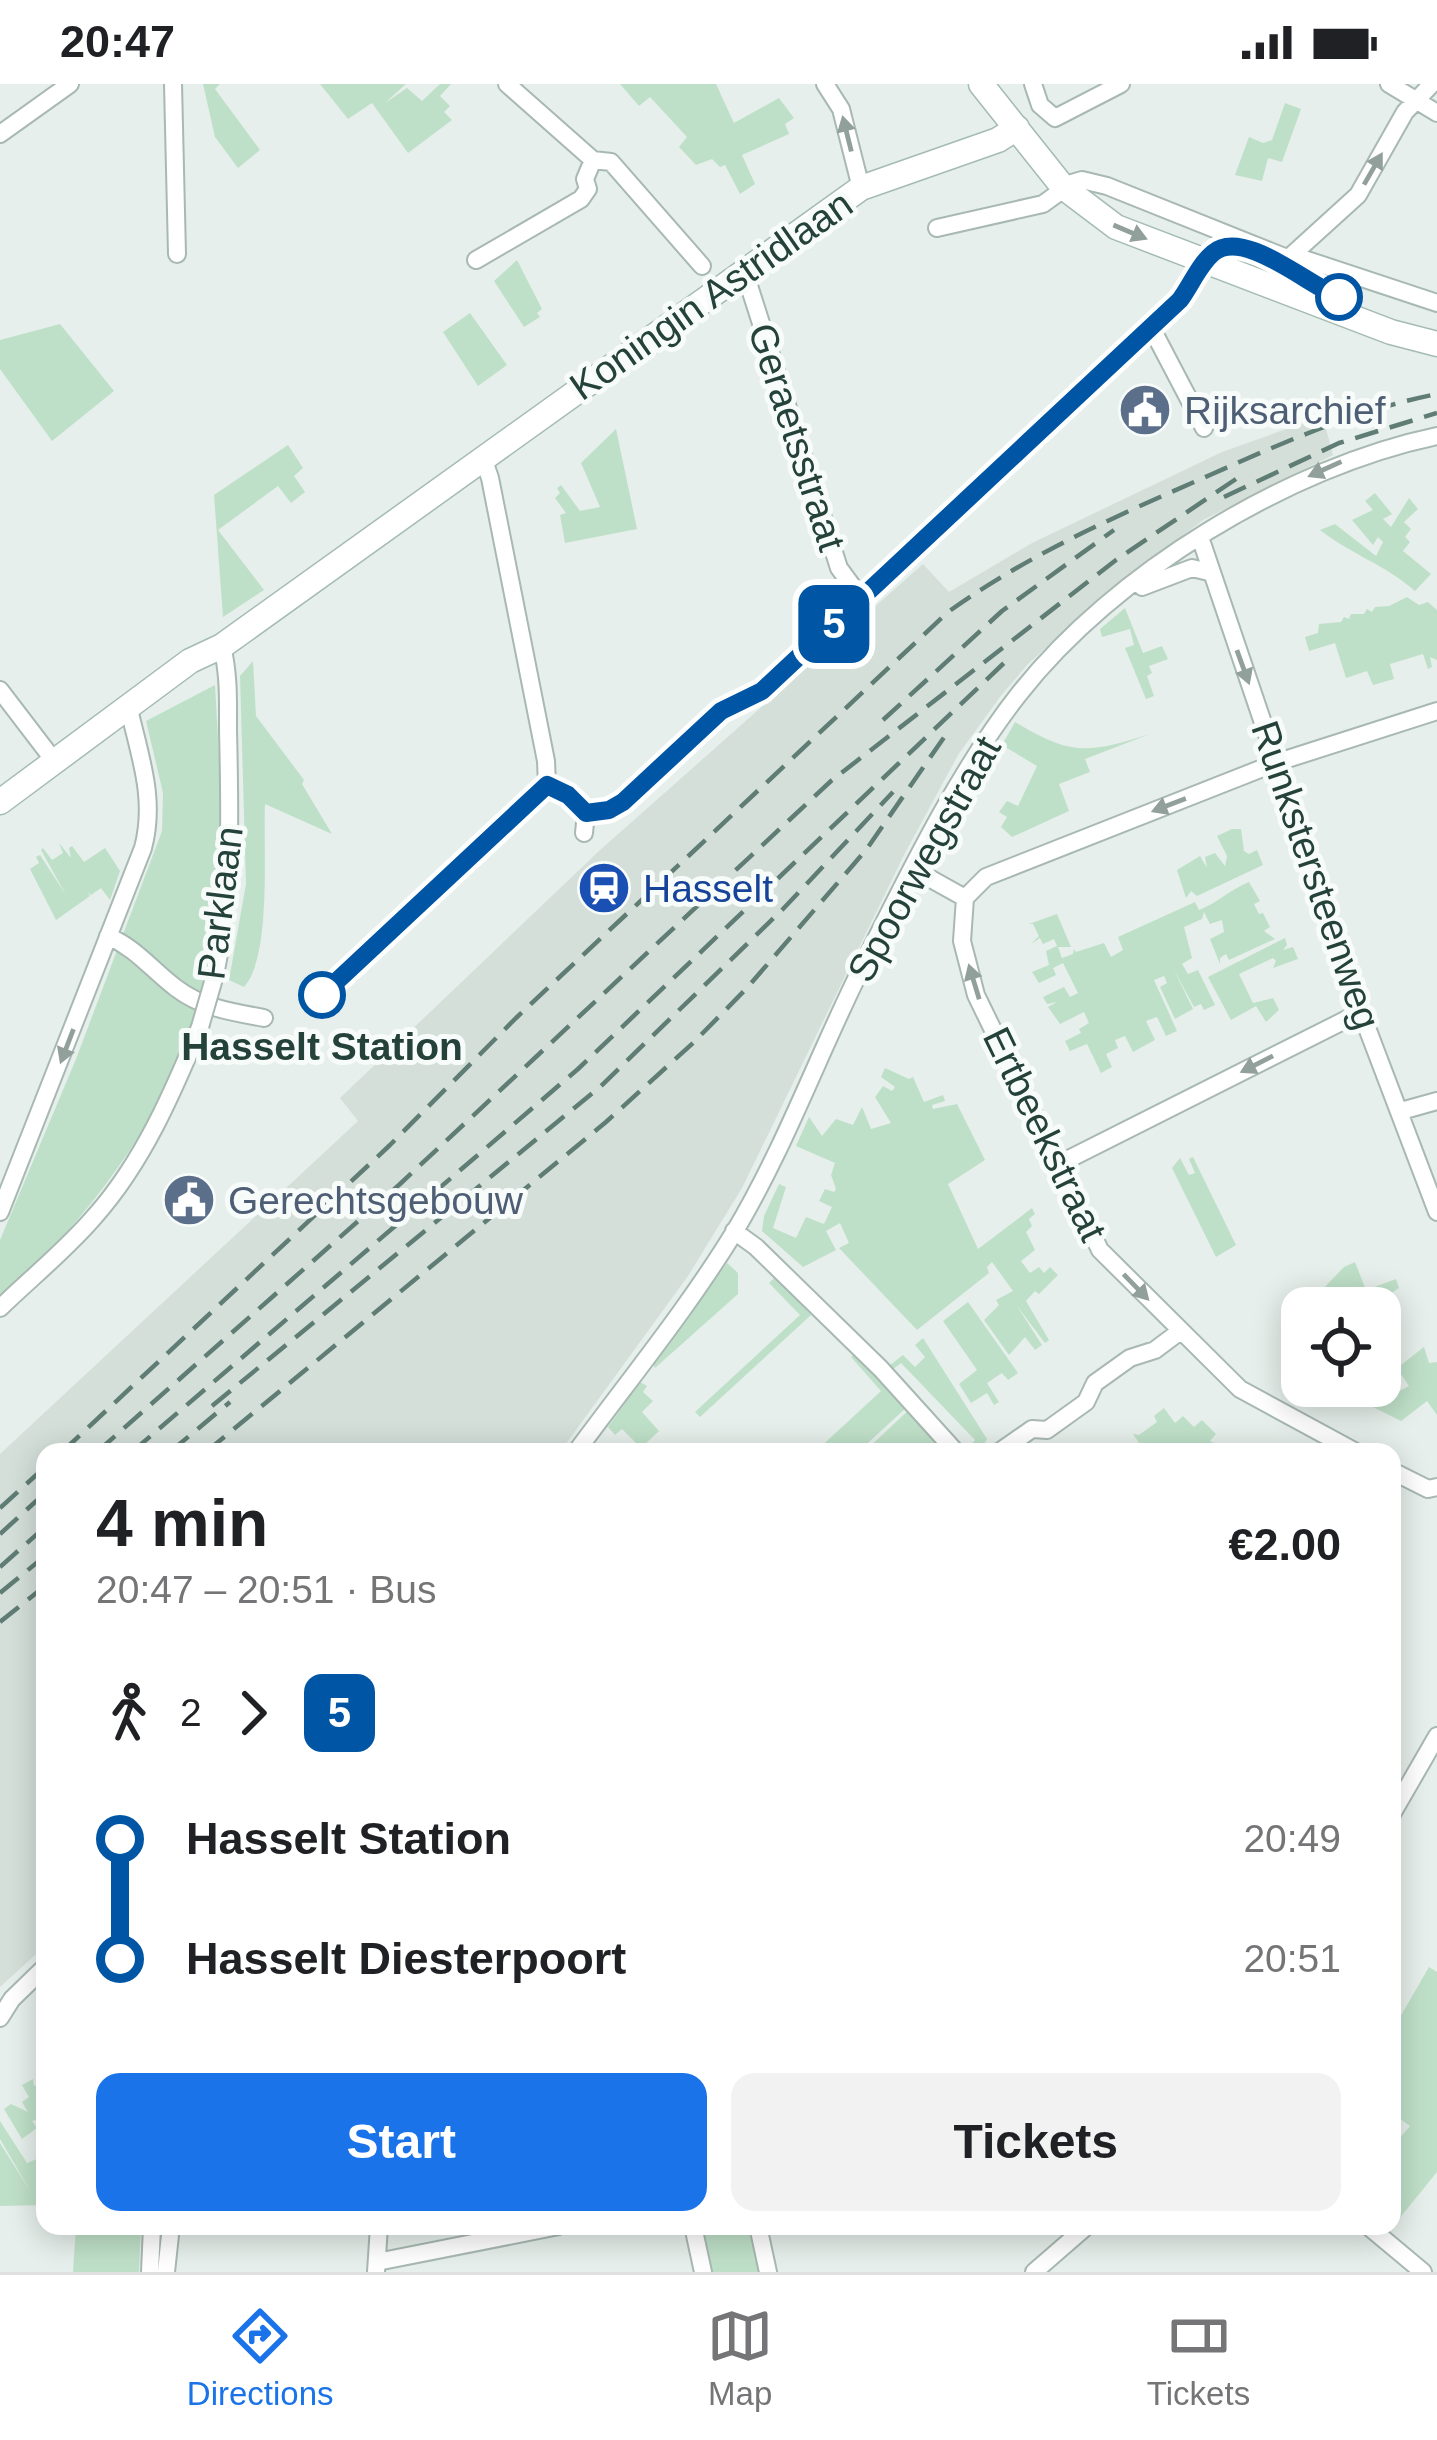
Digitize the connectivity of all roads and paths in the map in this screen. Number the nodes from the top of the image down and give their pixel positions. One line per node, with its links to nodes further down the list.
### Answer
1 (70, 84): 13 (street)
2 (173, 84): 18 (street)
3 (507, 84): 14 (street)
4 (826, 84): 16 (street, one-way to 4)
5 (981, 84): 12 (main road)
6 (1033, 84): 7 (street)
7 (1121, 84)
8 (1389, 84): 10 (street)
9 (1432, 84): 10 (street)
10 (1416, 99): 11 (street); 19 (street, one-way to 10)
11 (1437, 113)
12 (1017, 128): 15 (main road); 16 (main road, Koningin Astridlaan)
13 (0, 134)
14 (593, 160): 20 (street); 22 (street)
15 (1063, 187): 17 (street); 19 (street); 21 (main road, one-way to 21)
16 (861, 188): 23 (main road, Koningin Astridlaan)
17 (937, 228)
18 (177, 254)
19 (1292, 255): 24 (street)
20 (476, 260)
21 (1205, 262): 25 (street); 26 (main road)
22 (702, 266)
23 (744, 270): 29 (main road, Koningin Astridlaan); 33 (street, Geraetsstraat)
24 (1437, 303)
25 (1151, 327): 27 (street); 33 (street)
26 (1437, 344)
27 (1204, 428)
28 (1437, 436): 30 (street, Spoorwegstraat, one-way to 30)
29 (483, 458): 34 (main road, Koningin Astridlaan); 40 (street)
30 (1200, 537): 31 (street, Runkstersteenweg); 32 (street, Spoorwegstraat)
31 (1209, 572): 32 (street); 39 (street, Runkstersteenweg, one-way to 39)
32 (1124, 593): 45 (street, Spoorwegstraat)
33 (861, 598): 42 (street)
34 (214, 651): 36 (main road, Koningin Astridlaan); 56 (street, Parklaan, bridge)
35 (0, 689): 38 (street)
36 (129, 709): 38 (main road, Koningin Astridlaan); 47 (street)
37 (1437, 710): 39 (street)
38 (56, 762): 41 (main road, Koningin Astridlaan)
39 (1277, 762): 46 (street, one-way to 46); 48 (street, Runkstersteenweg)
40 (547, 785): 42 (street); 43 (street)
41 (0, 802)
42 (586, 813): 44 (street)
43 (512, 817)
44 (584, 833)
45 (913, 869): 46 (street); 55 (street, Spoorwegstraat)
46 (965, 898): 52 (street, Ertbeekstraat, one-way to 46)
47 (108, 937): 49 (street); 53 (street, one-way to 53)
48 (1361, 1012): 51 (street, Runkstersteenweg); 52 (street, one-way to 52)
49 (264, 1018)
50 (1437, 1101): 51 (street)
51 (1401, 1111): 54 (street, Runkstersteenweg)
52 (1059, 1164): 57 (street, Ertbeekstraat, one-way to 57)
53 (0, 1212)
54 (1437, 1212)
55 (734, 1231): 58 (street, Spoorwegstraat); 59 (street)
56 (0, 1308)
57 (1179, 1332): 60 (street); 61 (street, Ertbeekstraat)
58 (583, 1443)
59 (948, 1443)
60 (1012, 1443)
61 (1339, 1443)
62 (1401, 1476): 63 (street)
63 (1437, 1487)
64 (1437, 1736): 65 (street)
65 (1401, 1798)
66 (36, 1976): 67 (street)
67 (0, 2018)
68 (152, 2235): 78 (street)
69 (170, 2235): 79 (street)
70 (379, 2235): 76 (street)
71 (520, 2235): 76 (street)
72 (695, 2235): 80 (street)
73 (760, 2235): 81 (street)
74 (1077, 2235): 82 (street)
75 (1378, 2235): 77 (street)
76 (377, 2267)
77 (1419, 2271)
78 (150, 2272)
79 (166, 2272)
80 (703, 2272)
81 (768, 2272)
82 (1034, 2272)

